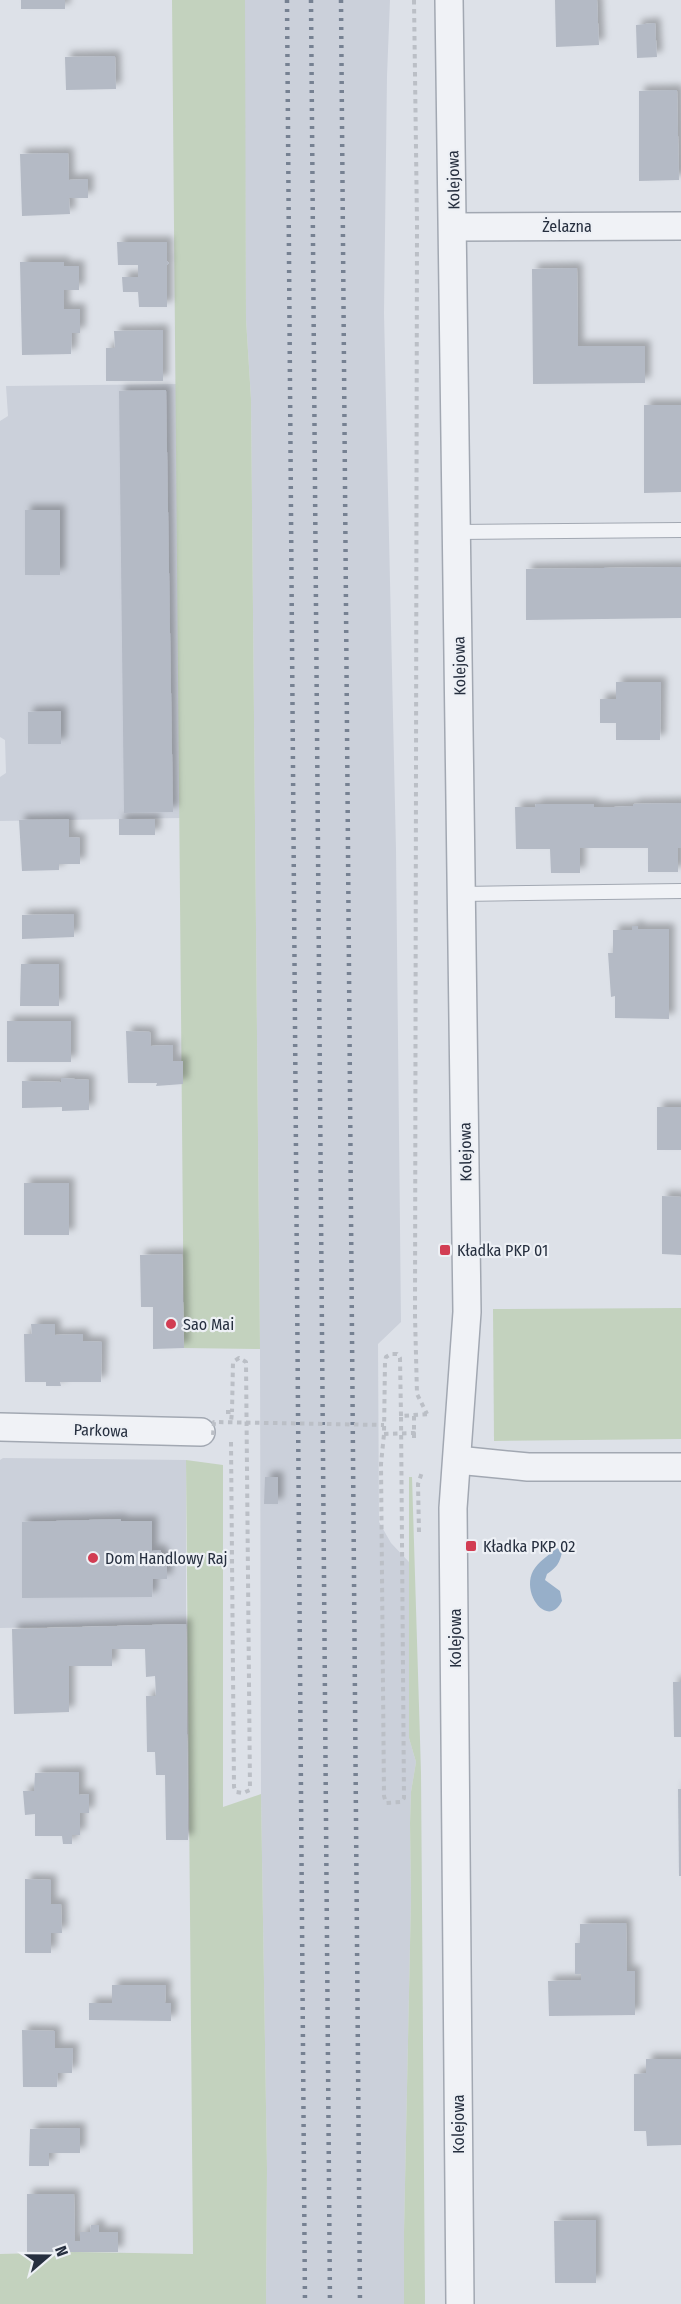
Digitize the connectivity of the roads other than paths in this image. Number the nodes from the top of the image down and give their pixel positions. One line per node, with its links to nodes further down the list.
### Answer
1 (449, 0): 3 (street, Kolejowa)
2 (681, 226): 3 (street, Żelazna)
3 (454, 227): 5 (street, Kolejowa)
4 (681, 530): 5 (lane)
5 (458, 532): 7 (street, Kolejowa)
6 (681, 891): 7 (lane)
7 (462, 894): 10 (street, Kolejowa)
8 (0, 1427): 9 (street, Parkowa)
9 (207, 1434)
10 (457, 1460): 11 (street); 12 (street, Kolejowa)
11 (681, 1467)
12 (460, 2304)

